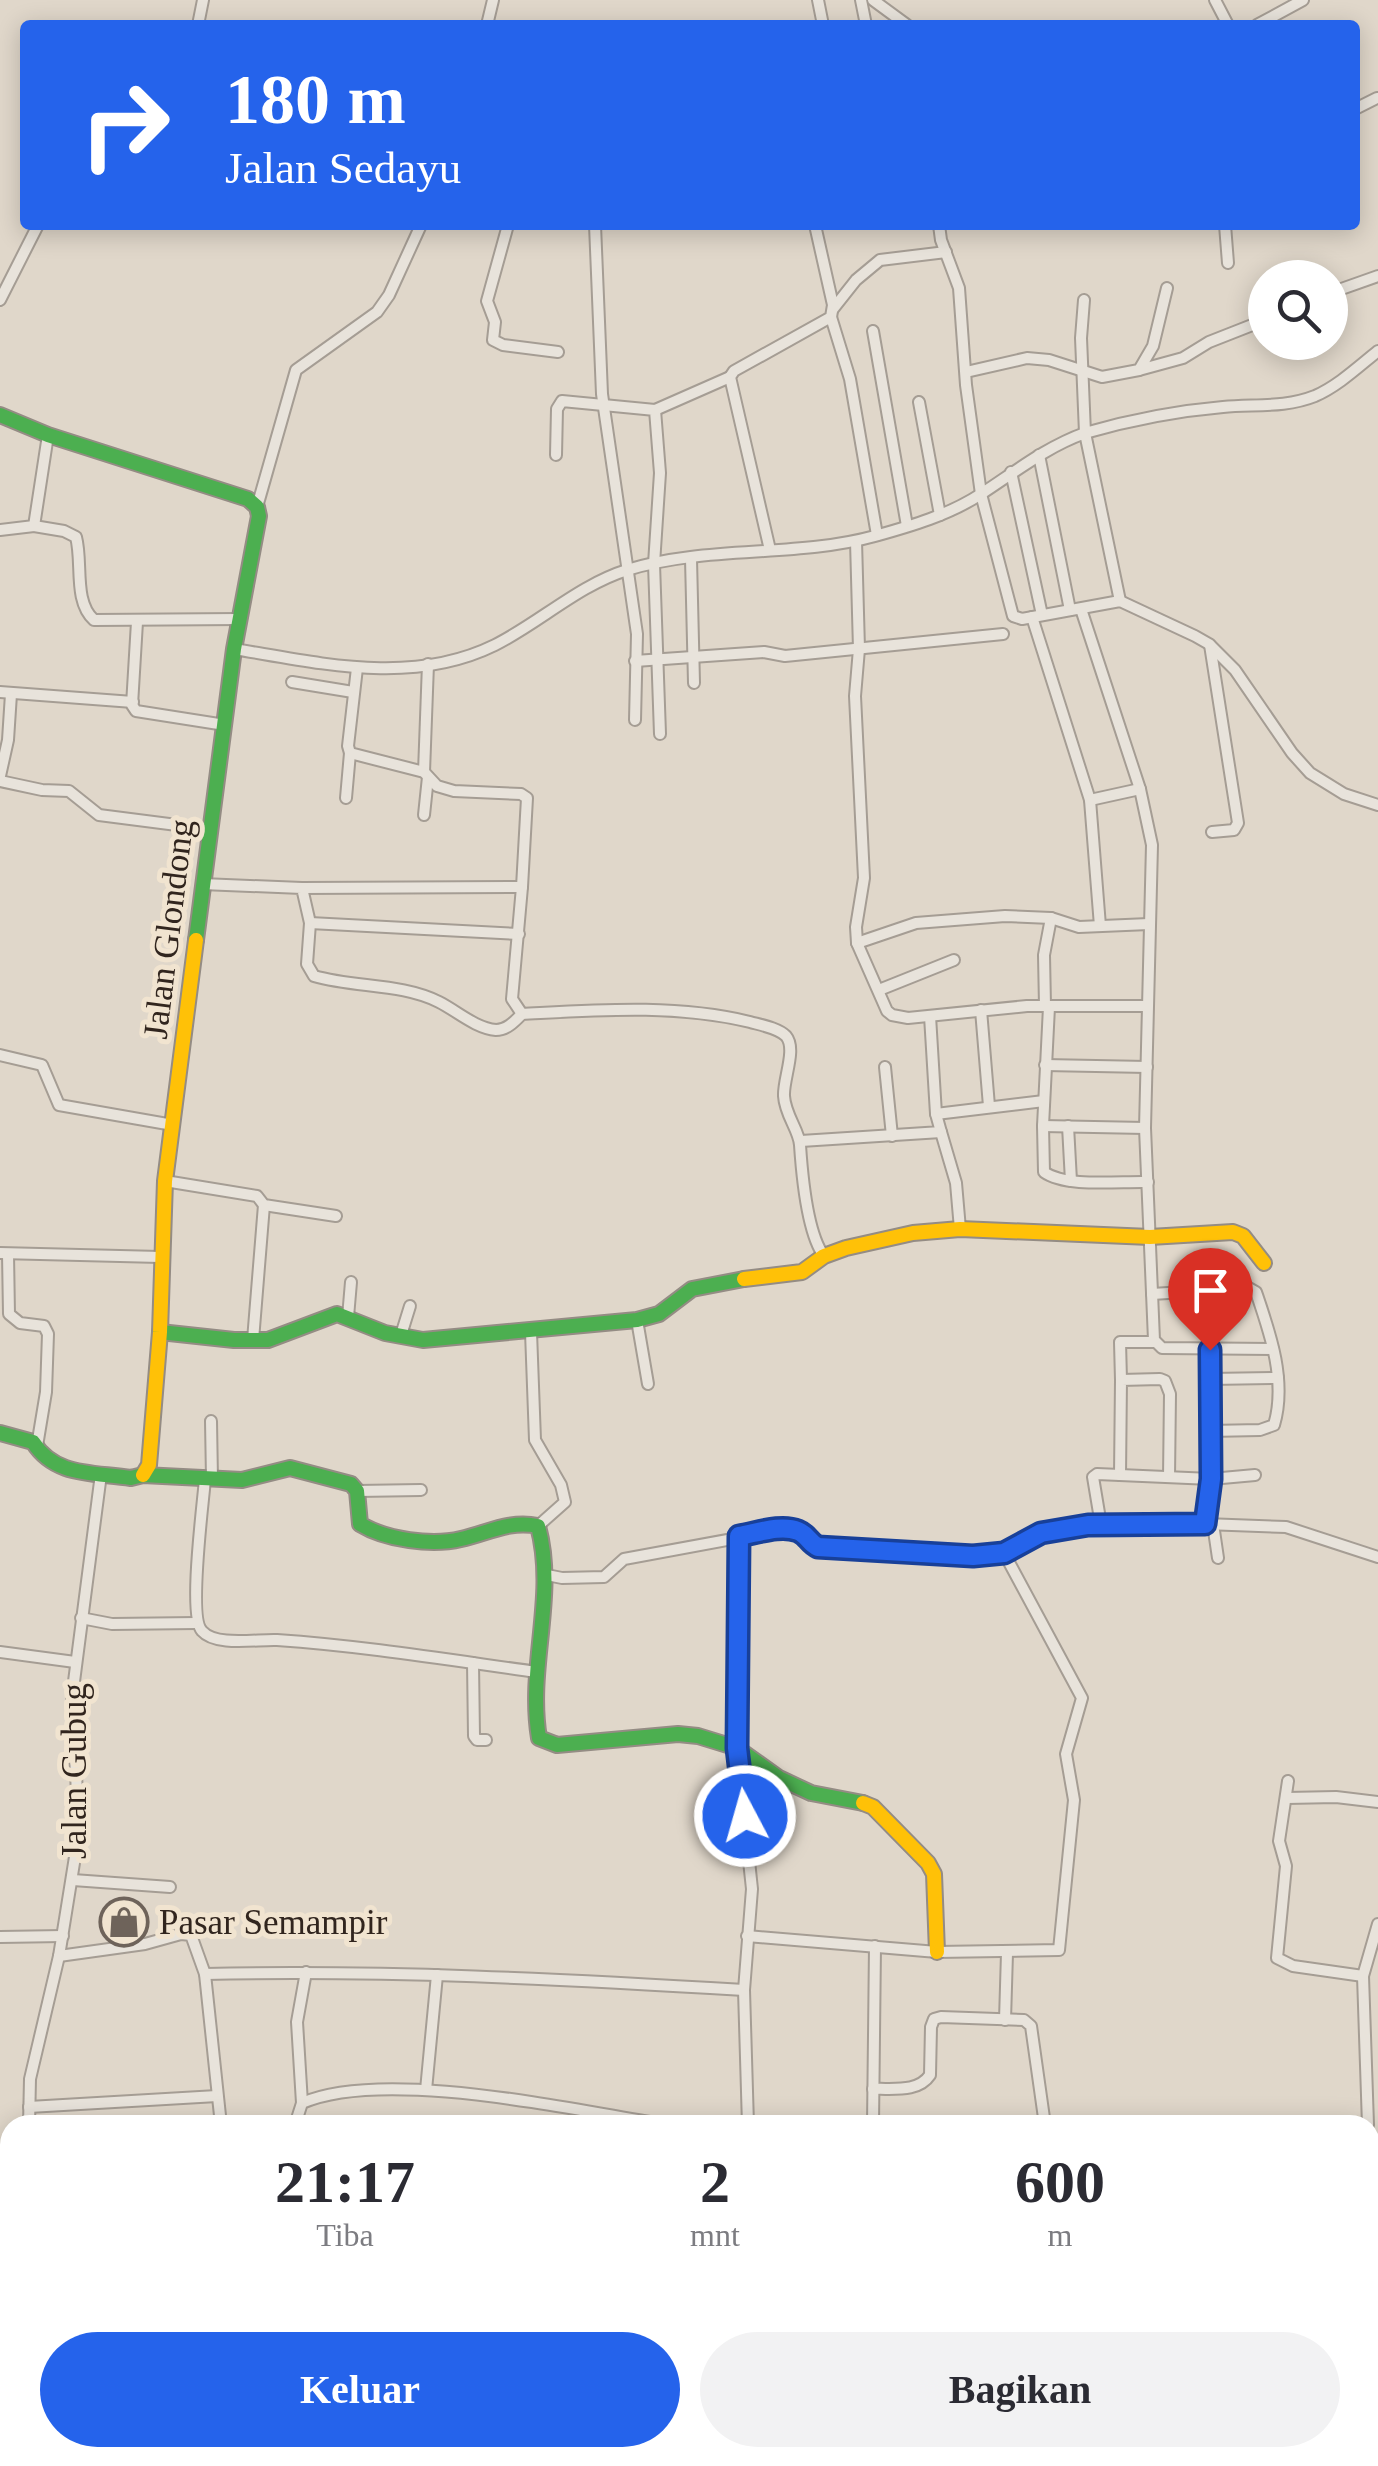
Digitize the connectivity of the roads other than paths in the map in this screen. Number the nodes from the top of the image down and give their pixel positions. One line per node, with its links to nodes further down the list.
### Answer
1 (873, 0): 3 (street)
2 (1303, 0): 4 (street)
3 (899, 20)
4 (1266, 20)
5 (35, 230): 17 (street)
6 (419, 230): 38 (street)
7 (507, 230): 23 (street)
8 (596, 230): 29 (street)
9 (816, 230): 19 (street)
10 (940, 230): 12 (street)
11 (1225, 230): 13 (street)
12 (946, 252): 19 (street); 25 (street)
13 (1228, 263)
14 (1378, 276): 15 (street)
15 (1348, 287)
16 (1167, 288): 24 (street)
17 (0, 300)
18 (1084, 300): 26 (street)
19 (832, 313): 27 (street); 43 (street)
20 (1248, 327): 24 (street)
21 (873, 331): 41 (street)
22 (1378, 351): 32 (street)
23 (558, 352)
24 (1139, 370): 26 (street)
25 (966, 372): 26 (street); 37 (street)
26 (1082, 372): 32 (street)
27 (730, 378): 30 (street); 45 (street)
28 (919, 402): 39 (street)
29 (603, 404): 30 (street); 35 (street); 48 (street)
30 (655, 410): 47 (street)
31 (0, 415): 33 (street)
32 (1085, 433): 34 (street); 49 (street)
33 (48, 435): 38 (street); 40 (street)
34 (1039, 455): 36 (street); 50 (street)
35 (556, 456)
36 (1011, 472): 37 (street); 51 (street)
37 (981, 494): 39 (street); 51 (street)
38 (257, 507): 52 (street, Jalan Glondong)
39 (940, 515): 41 (street)
40 (34, 526): 42 (street); 53 (street)
41 (907, 526): 43 (street)
42 (0, 530)
43 (877, 535): 44 (street)
44 (856, 541): 45 (street); 57 (street)
45 (770, 550): 46 (street)
46 (691, 559): 47 (street); 58 (street)
47 (654, 564): 48 (street); 59 (street)
48 (626, 570): 60 (street); 62 (street)
49 (1120, 602): 50 (street); 55 (street)
50 (1076, 610): 51 (street); 76 (street)
51 (1037, 616): 78 (street)
52 (240, 619): 53 (street); 56 (street, Jalan Glondong)
53 (137, 622): 69 (street)
54 (1004, 634): 57 (street)
55 (1210, 644): 79 (street); 82 (street)
56 (234, 648): 61 (street); 71 (street, Jalan Glondong)
57 (858, 649): 58 (street); 91 (street)
58 (694, 656): 59 (street); 65 (street)
59 (657, 660): 60 (street); 72 (street)
60 (635, 661): 70 (street)
61 (314, 662): 63 (street); 66 (street)
62 (428, 664): 63 (street); 74 (street)
63 (356, 668): 67 (street)
64 (292, 682): 66 (street)
65 (694, 683)
66 (310, 685): 67 (street)
67 (353, 692): 73 (street)
68 (6, 693): 69 (street); 75 (street)
69 (133, 702): 71 (street)
70 (634, 720)
71 (225, 725): 81 (street, Jalan Glondong)
72 (660, 734)
73 (350, 753): 74 (street); 77 (street)
74 (426, 774): 80 (street); 84 (street)
75 (0, 779): 81 (street)
76 (1140, 789): 78 (street); 88 (street)
77 (346, 798)
78 (1090, 800): 89 (street)
79 (1378, 805)
80 (424, 815)
81 (208, 828): 83 (street, Jalan Glondong)
82 (1212, 832)
83 (202, 884): 85 (street); 106 (street, Jalan Glondong)
84 (522, 887): 85 (street); 90 (street)
85 (302, 888): 87 (street)
86 (1051, 918): 89 (street); 91 (street); 94 (street)
87 (310, 923): 90 (street); 97 (street)
88 (1149, 924): 89 (street); 95 (street)
89 (1100, 926)
90 (519, 934): 97 (street)
91 (857, 942): 93 (street)
92 (954, 960): 93 (street)
93 (879, 990): 98 (street)
94 (1047, 1006): 95 (street); 96 (street); 100 (street)
95 (1147, 1006): 101 (street)
96 (981, 1010): 98 (street); 104 (street)
97 (522, 1014): 112 (street)
98 (930, 1016): 105 (street)
99 (0, 1055): 106 (street)
100 (1045, 1065): 101 (street); 103 (street)
101 (1147, 1066): 109 (street)
102 (885, 1068): 111 (street)
103 (1044, 1101): 104 (street); 107 (street)
104 (989, 1106): 105 (street)
105 (936, 1114): 110 (street)
106 (172, 1125): 113 (street, Jalan Glondong)
107 (1043, 1126): 108 (street); 114 (street)
108 (1068, 1126): 109 (street); 114 (street)
109 (1145, 1128): 115 (street)
110 (940, 1132): 111 (street); 118 (street)
111 (892, 1136): 112 (street)
112 (801, 1141): 121 (street)
113 (164, 1181): 116 (street); 122 (street, Jalan Glondong)
114 (1071, 1181): 115 (street)
115 (1148, 1182): 119 (street)
116 (264, 1205): 117 (street); 132 (street)
117 (336, 1216)
118 (960, 1230): 119 (street); 121 (street)
119 (1150, 1237): 123 (street); 125 (street)
120 (4, 1253): 122 (street); 143 (street)
121 (824, 1256): 128 (street)
122 (160, 1257): 129 (street, Jalan Glondong)
123 (1264, 1262)
124 (351, 1282): 127 (street)
125 (1152, 1294): 133 (street); 134 (street)
126 (410, 1306): 131 (street)
127 (348, 1318): 131 (street); 132 (street)
128 (637, 1320): 130 (street); 139 (street)
129 (160, 1332): 132 (street); 145 (street, Jalan Glondong)
130 (531, 1332): 131 (street); 155 (street)
131 (400, 1336)
132 (253, 1340)
133 (1155, 1342): 135 (street); 138 (street)
134 (1273, 1349): 135 (street); 136 (street)
135 (1210, 1350): 137 (street)
136 (1278, 1378): 137 (street); 141 (street)
137 (1210, 1379): 141 (street)
138 (1121, 1380): 146 (street); 148 (street)
139 (648, 1384)
140 (212, 1421): 149 (street)
141 (1209, 1431): 150 (street)
142 (0, 1433): 143 (street)
143 (37, 1446): 144 (street)
144 (101, 1474): 145 (street); 161 (street, Jalan Gubug)
145 (143, 1475): 149 (street)
146 (1120, 1475): 148 (street); 154 (street)
147 (1255, 1475): 150 (street)
148 (1168, 1477): 150 (street)
149 (208, 1479): 152 (street); 162 (street)
150 (1211, 1479): 153 (street)
151 (420, 1490): 152 (street)
152 (357, 1491): 155 (street)
153 (1209, 1524): 154 (street); 158 (street); 159 (street)
154 (1101, 1525): 157 (street)
155 (538, 1526): 160 (street)
156 (739, 1536): 157 (street); 160 (street); 168 (street)
157 (1004, 1553): 180 (street)
158 (1378, 1557)
159 (1218, 1558)
160 (547, 1575): 166 (street)
161 (81, 1618): 162 (street); 164 (street, Jalan Gubug)
162 (196, 1622): 165 (street)
163 (0, 1652): 164 (street)
164 (75, 1662): 172 (street, Jalan Gubug)
165 (474, 1663): 166 (street); 167 (street)
166 (537, 1672): 168 (street)
167 (486, 1740)
168 (737, 1748): 176 (street); 179 (street)
169 (1288, 1781): 170 (street)
170 (1287, 1798): 171 (street); 185 (street)
171 (1378, 1802)
172 (73, 1880): 173 (street); 175 (street, Jalan Gubug)
173 (170, 1887)
174 (1378, 1924): 185 (street)
175 (63, 1936): 177 (street); 181 (street, Jalan Gubug)
176 (747, 1936): 178 (street); 186 (street)
177 (0, 1937)
178 (874, 1946): 179 (street); 188 (street)
179 (937, 1952): 180 (street)
180 (1006, 1952): 187 (street)
181 (59, 1956): 183 (street); 192 (street, Jalan Gubug)
182 (306, 1972): 183 (street); 184 (street); 191 (street)
183 (205, 1974): 190 (street)
184 (438, 1975): 186 (street); 189 (street)
185 (1363, 1976): 200 (street)
186 (744, 1990): 197 (street)
187 (1005, 2020): 188 (street); 199 (street)
188 (873, 2089): 198 (street)
189 (426, 2090): 191 (street); 196 (street)
190 (217, 2096): 192 (street); 194 (street)
191 (302, 2103): 195 (street)
192 (30, 2107): 193 (street, Jalan Gubug)
193 (30, 2115)
194 (219, 2115)
195 (298, 2115)
196 (599, 2115)
197 (748, 2115)
198 (873, 2115)
199 (1044, 2115)
200 (1368, 2115)

